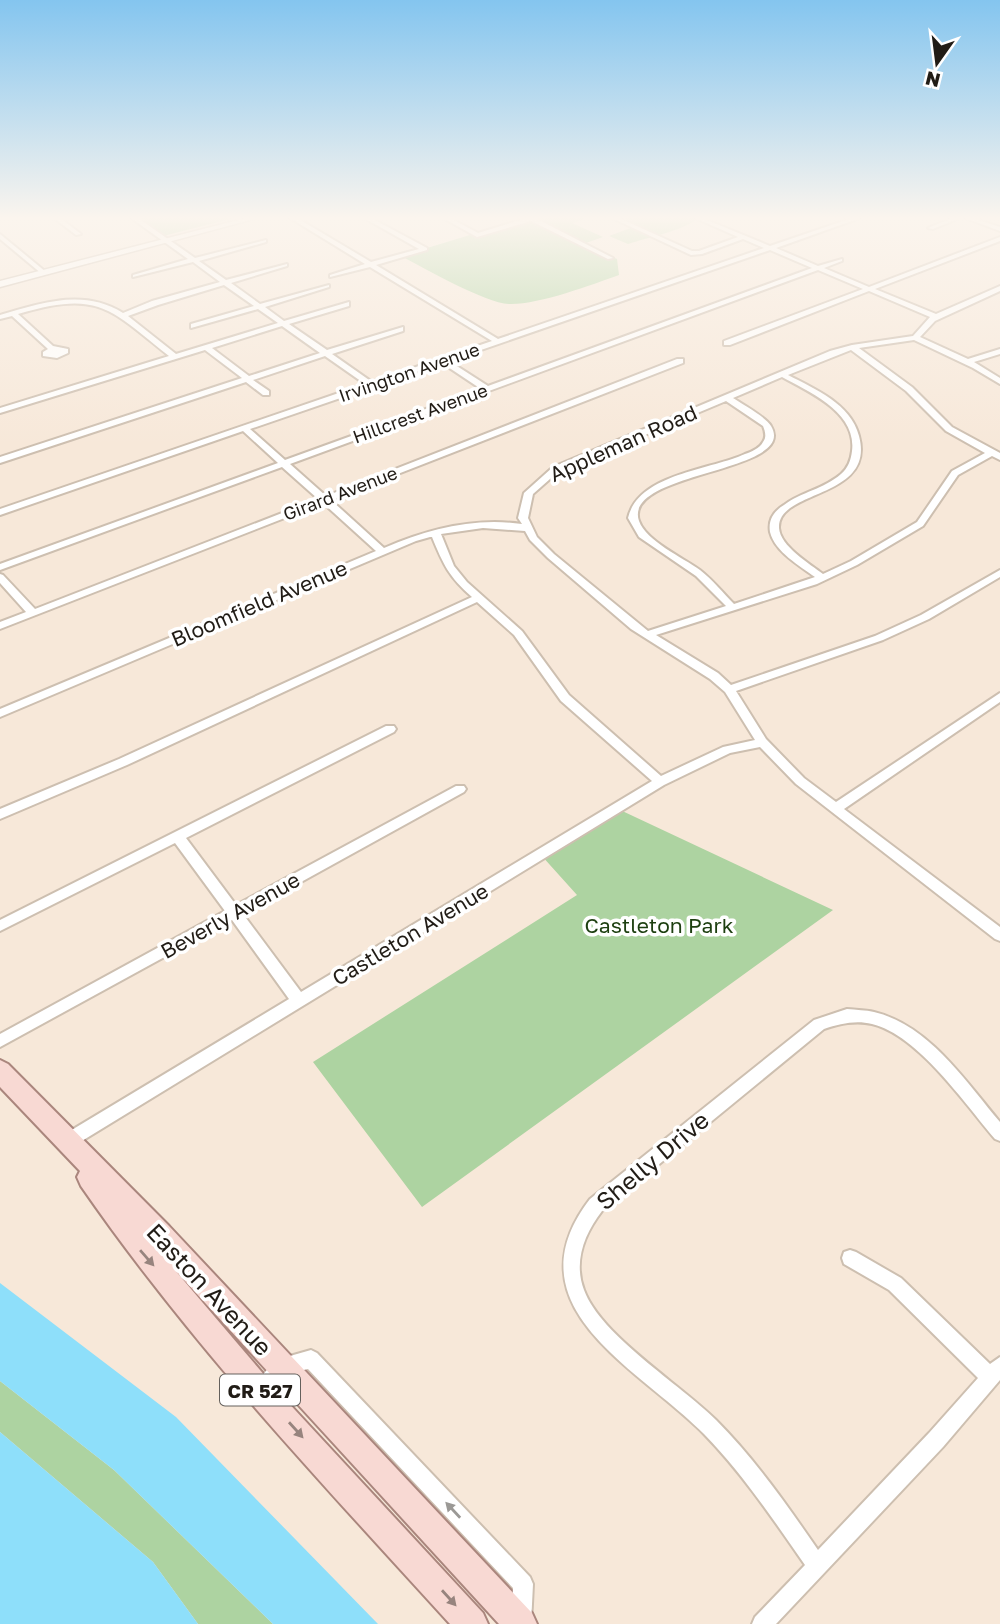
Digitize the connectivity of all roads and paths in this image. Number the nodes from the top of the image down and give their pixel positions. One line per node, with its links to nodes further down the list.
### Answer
1 (187, 294): 13 (street)
2 (243, 294): 11 (street)
3 (301, 294): 11 (street)
4 (418, 294): 20 (street)
5 (635, 294): 20 (street, Irvington Avenue)
6 (747, 294): 35 (street, Hillcrest Avenue)
7 (856, 294): 21 (street)
8 (880, 294): 15 (street)
9 (987, 294): 15 (street)
10 (346, 304): 16 (street)
11 (260, 306): 16 (street); 17 (street)
12 (13, 313): 13 (street); 14 (street); 24 (street)
13 (121, 316): 27 (street)
14 (0, 317)
15 (936, 317): 19 (street)
16 (284, 322): 22 (street); 26 (street)
17 (194, 326)
18 (400, 328): 26 (street)
19 (915, 338): 23 (street, Appleman Road); 30 (street)
20 (497, 341): 28 (street, Irvington Avenue)
21 (727, 343)
22 (206, 347): 27 (street); 32 (street)
23 (852, 347): 31 (street, Appleman Road); 40 (street)
24 (52, 349)
25 (1000, 351): 30 (street)
26 (327, 353): 32 (street); 34 (street)
27 (174, 356): 38 (street)
28 (443, 360): 34 (street, Irvington Avenue); 35 (street)
29 (680, 361): 43 (street, Girard Avenue)
30 (967, 362): 33 (street)
31 (781, 374): 37 (street, Appleman Road); 51 (street)
32 (247, 379): 36 (street); 41 (street)
33 (1000, 382)
34 (371, 385): 39 (street, Irvington Avenue)
35 (487, 389): 42 (street, Hillcrest Avenue)
36 (266, 393)
37 (726, 397): 45 (street, Appleman Road); 53 (street)
38 (0, 411)
39 (244, 428): 42 (street); 44 (street, Irvington Avenue)
40 (996, 455): 51 (street)
41 (0, 460)
42 (281, 463): 43 (street); 48 (street, Hillcrest Avenue)
43 (323, 500): 47 (street); 54 (street, Girard Avenue)
44 (0, 512)
45 (526, 528): 46 (street, Bloomfield Avenue); 56 (street)
46 (435, 532): 47 (street, Bloomfield Avenue); 52 (street)
47 (382, 551): 59 (street, Bloomfield Avenue)
48 (0, 566)
49 (1000, 573): 57 (street)
50 (0, 578): 54 (street)
51 (822, 578): 53 (street)
52 (478, 598): 62 (street); 65 (street)
53 (731, 606): 56 (street)
54 (33, 613): 55 (street, Girard Avenue)
55 (0, 626)
56 (646, 635): 57 (street)
57 (729, 689): 61 (street)
58 (1000, 697): 64 (street)
59 (0, 713)
60 (390, 729): 66 (street)
61 (762, 742): 62 (street, Castleton Avenue); 64 (street)
62 (660, 782): 70 (street, Castleton Avenue)
63 (460, 789): 67 (street, Beverly Avenue)
64 (835, 809): 69 (street)
65 (0, 814)
66 (178, 837): 67 (street); 68 (street)
67 (234, 912): 70 (street); 71 (street, Beverly Avenue)
68 (0, 926)
69 (1000, 935)
70 (298, 1000): 74 (street, Castleton Avenue)
71 (0, 1041)
72 (0, 1071): 74 (main road, Easton Avenue / CR 527)
73 (1000, 1134): 81 (street, Shelly Drive)
74 (66, 1142): 76 (main road, Easton Avenue / CR 527); 78 (main road, Easton Avenue / CR 527, one-way to 78)
75 (850, 1258): 77 (street)
76 (282, 1366): 78 (street); 79 (main road, Easton Avenue / CR 527); 83 (street, one-way to 76)
77 (995, 1371): 81 (street)
78 (260, 1390): 80 (main road, Easton Avenue / CR 527, one-way to 80)
79 (398, 1493): 80 (street); 83 (main road, Easton Avenue / CR 527)
80 (370, 1511): 82 (main road, Easton Avenue / CR 527, one-way to 82)
81 (816, 1564): 84 (street)
82 (472, 1624)
83 (521, 1624)
84 (762, 1624)

